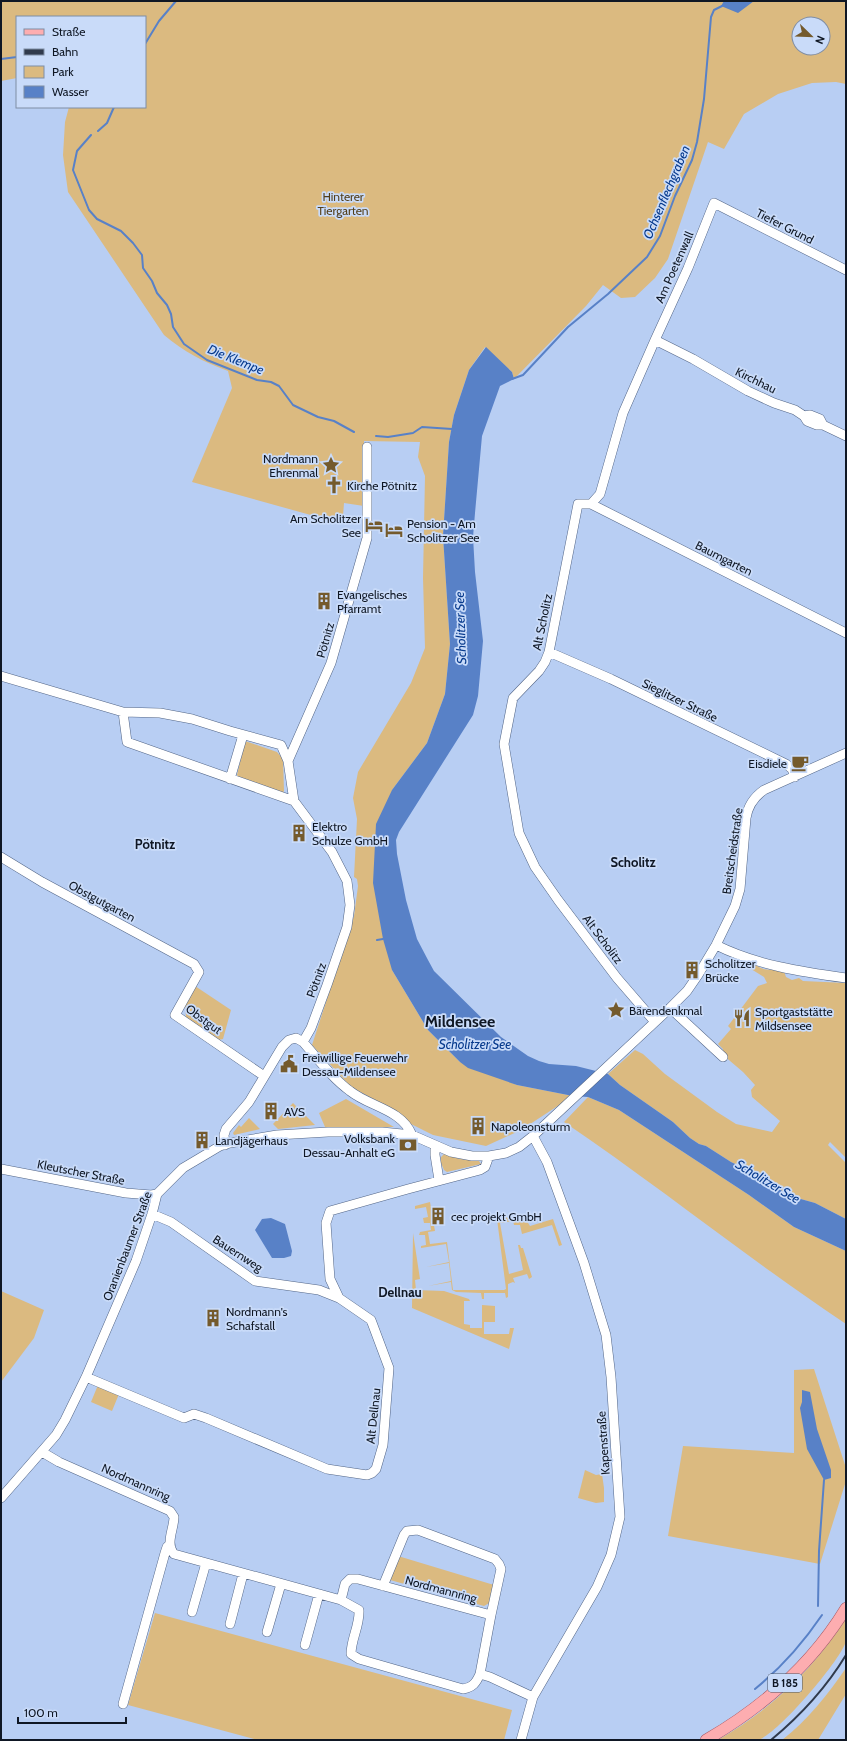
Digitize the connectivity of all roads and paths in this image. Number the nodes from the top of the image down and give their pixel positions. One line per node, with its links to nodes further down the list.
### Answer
1 (714, 203): 2 (street, Tiefer Grund); 3 (street, Am Poetenwall)
2 (846, 270)
3 (655, 340): 4 (street, Kirchhau); 6 (street)
4 (846, 436)
5 (367, 447): 13 (street, Pötnitz)
6 (591, 504): 7 (street, Baumgarten); 8 (street, Alt Scholitz)
7 (846, 633)
8 (549, 652): 14 (street, Sieglitzer Straße); 22 (street, Alt Scholitz)
9 (1, 676): 10 (street, Pötnitz)
10 (123, 712): 11 (street, Pötnitz); 15 (street)
11 (243, 735): 13 (street, Pötnitz); 15 (street)
12 (846, 753): 14 (street, Breitscheidstraße)
13 (288, 761): 16 (street, Pötnitz)
14 (796, 777): 18 (street, Breitscheidstraße)
15 (230, 779): 16 (street)
16 (294, 801): 23 (street, Pötnitz)
17 (1, 857): 19 (street, Obstgutgarten)
18 (716, 944): 20 (street); 21 (street, Breitscheidstraße)
19 (194, 964): 25 (street, Obstgut)
20 (846, 978)
21 (670, 1008): 22 (street, Breitscheidstraße); 24 (street)
22 (655, 1022): 27 (street, Breitscheidstraße)
23 (303, 1042): 25 (street); 26 (street)
24 (723, 1057)
25 (264, 1076): 28 (street)
26 (412, 1135): 28 (street, Oranienbaumer Straße); 29 (street, Oranienbaumer Straße)
27 (533, 1136): 30 (street); 55 (street, Kapenstraße)
28 (225, 1144): 33 (street, Oranienbaumer Straße)
29 (436, 1146): 30 (street); 32 (street)
30 (489, 1156): 32 (street)
31 (1, 1169): 33 (street, Kleutscher Straße)
32 (439, 1180): 35 (street)
33 (157, 1194): 34 (street, Oranienbaumer Straße)
34 (152, 1214): 36 (street, Bauernweg); 38 (street, Oranienbaumer Straße)
35 (330, 1279): 36 (street); 37 (street)
36 (319, 1290): 37 (street, Bauernweg)
37 (339, 1298): 38 (street, Alt Dellnau)
38 (86, 1377): 39 (street, Oranienbaumer Straße)
39 (42, 1452): 40 (street, Oranienbaumer Straße); 41 (street, Nordmannring)
40 (1, 1498)
41 (170, 1544): 42 (street); 56 (street, Nordmannring)
42 (206, 1563): 43 (street); 49 (street)
43 (243, 1574): 44 (street); 51 (street)
44 (281, 1584): 46 (street); 52 (street)
45 (383, 1586): 47 (street, Nordmannring); 50 (street, Nordmannring); 50 (street)
46 (319, 1594): 47 (street); 53 (street)
47 (341, 1600): 54 (street)
48 (846, 1608): 58 (main road, B 185)
49 (192, 1612)
50 (491, 1615): 54 (street)
51 (230, 1624)
52 (267, 1632)
53 (305, 1645)
54 (480, 1674): 55 (street)
55 (533, 1697): 57 (street, Kapenstraße)
56 (123, 1704)
57 (521, 1740)
58 (706, 1740)

